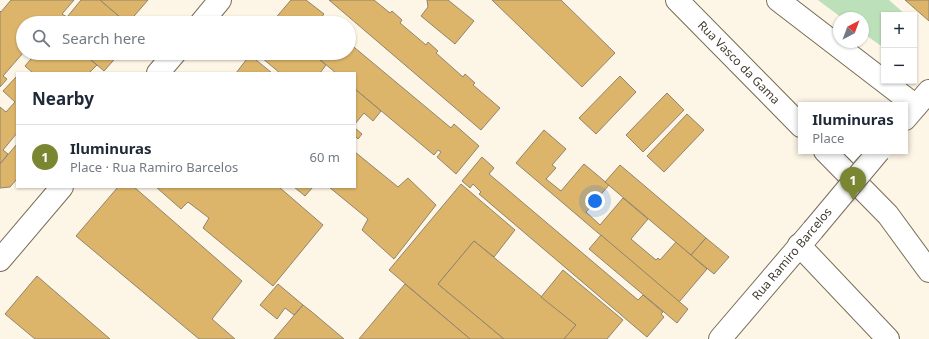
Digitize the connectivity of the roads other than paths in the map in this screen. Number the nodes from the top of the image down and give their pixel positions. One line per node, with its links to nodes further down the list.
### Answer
1 (220, 0): 4 (main road)
2 (676, 0): 8 (main road, Rua Vasco da Gama)
3 (778, 0): 7 (main road)
4 (207, 16)
5 (169, 60): 6 (main road)
6 (159, 72)
7 (917, 105)
8 (798, 123)
9 (828, 154): 14 (main road)
10 (876, 154): 12 (main road, Rua Ramiro Barcelos, bridge)
11 (61, 188): 13 (main road)
12 (806, 238): 15 (main road, Rua Ramiro Barcelos); 16 (main road)
13 (2, 254)
14 (929, 271)
15 (720, 339)
16 (888, 339)

